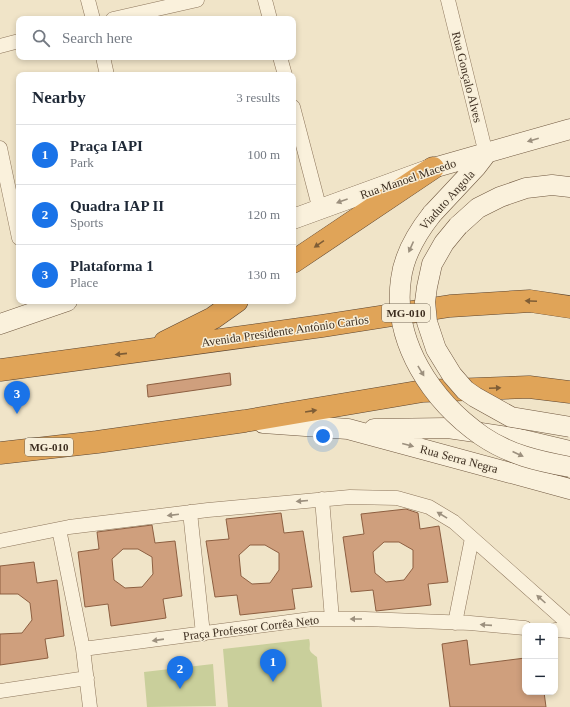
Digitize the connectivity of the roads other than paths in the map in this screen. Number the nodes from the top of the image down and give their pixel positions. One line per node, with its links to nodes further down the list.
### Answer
1 (88, 0): 5 (street)
2 (197, 0): 6 (street)
3 (265, 0): 7 (street)
4 (448, 0): 17 (street, Rua Gonçalo Alves)
5 (92, 16)
6 (126, 16)
7 (269, 16)
8 (16, 42): 9 (street)
9 (0, 46)
10 (104, 60): 12 (street)
11 (281, 60): 13 (street)
12 (106, 72)
13 (284, 72)
14 (296, 118): 20 (street)
15 (570, 129): 17 (street, Rua Manoel Macedo, one-way to 17)
16 (0, 148): 22 (street)
17 (486, 154): 18 (street, Rua Manoel Macedo); 37 (street, Viaduto Angola, one-way to 37, bridge)
18 (433, 168): 20 (street, Rua Manoel Macedo, one-way to 20); 23 (highway, one-way to 23)
19 (570, 187): 33 (street, Viaduto Angola, bridge)
20 (320, 210): 21 (street, Rua Manoel Macedo)
21 (296, 218)
22 (16, 224)
23 (296, 260)
24 (50, 304): 26 (street)
25 (233, 304): 29 (highway)
26 (34, 307): 28 (street)
27 (570, 307): 29 (highway, Avenida Presidente Antônio Carlos / MG-010, one-way to 29)
28 (0, 324)
29 (147, 351): 30 (highway, Avenida Presidente Antônio Carlos / MG-010, one-way to 30)
30 (0, 370)
31 (570, 392): 32 (highway, MG-010, one-way to 31)
32 (245, 421): 34 (street, Rua Serra Negra); 36 (highway, MG-010)
33 (570, 427)
34 (348, 429): 35 (street, Rua Serra Negra); 38 (street, Rua Serra Negra, one-way to 38)
35 (570, 451)
36 (0, 453)
37 (570, 467)
38 (570, 489)
39 (322, 499): 40 (street, one-way to 40); 42 (street, one-way to 39); 44 (street)
40 (190, 512): 41 (street, one-way to 41); 50 (street)
41 (59, 529): 43 (street); 51 (street)
42 (472, 538): 45 (street); 46 (street, one-way to 42)
43 (0, 541)
44 (332, 619): 45 (street, Praça Professor Corrêa Neto, one-way to 44); 50 (street, Praça Professor Corrêa Neto)
45 (455, 623): 47 (street, Praça Professor Corrêa Neto, one-way to 45)
46 (570, 625)
47 (522, 628)
48 (558, 630): 49 (street)
49 (570, 631)
50 (203, 634): 51 (street, Praça Professor Corrêa Neto, one-way to 51)
51 (83, 649): 52 (street)
52 (87, 678): 53 (street); 54 (street)
53 (0, 691)
54 (90, 707)

